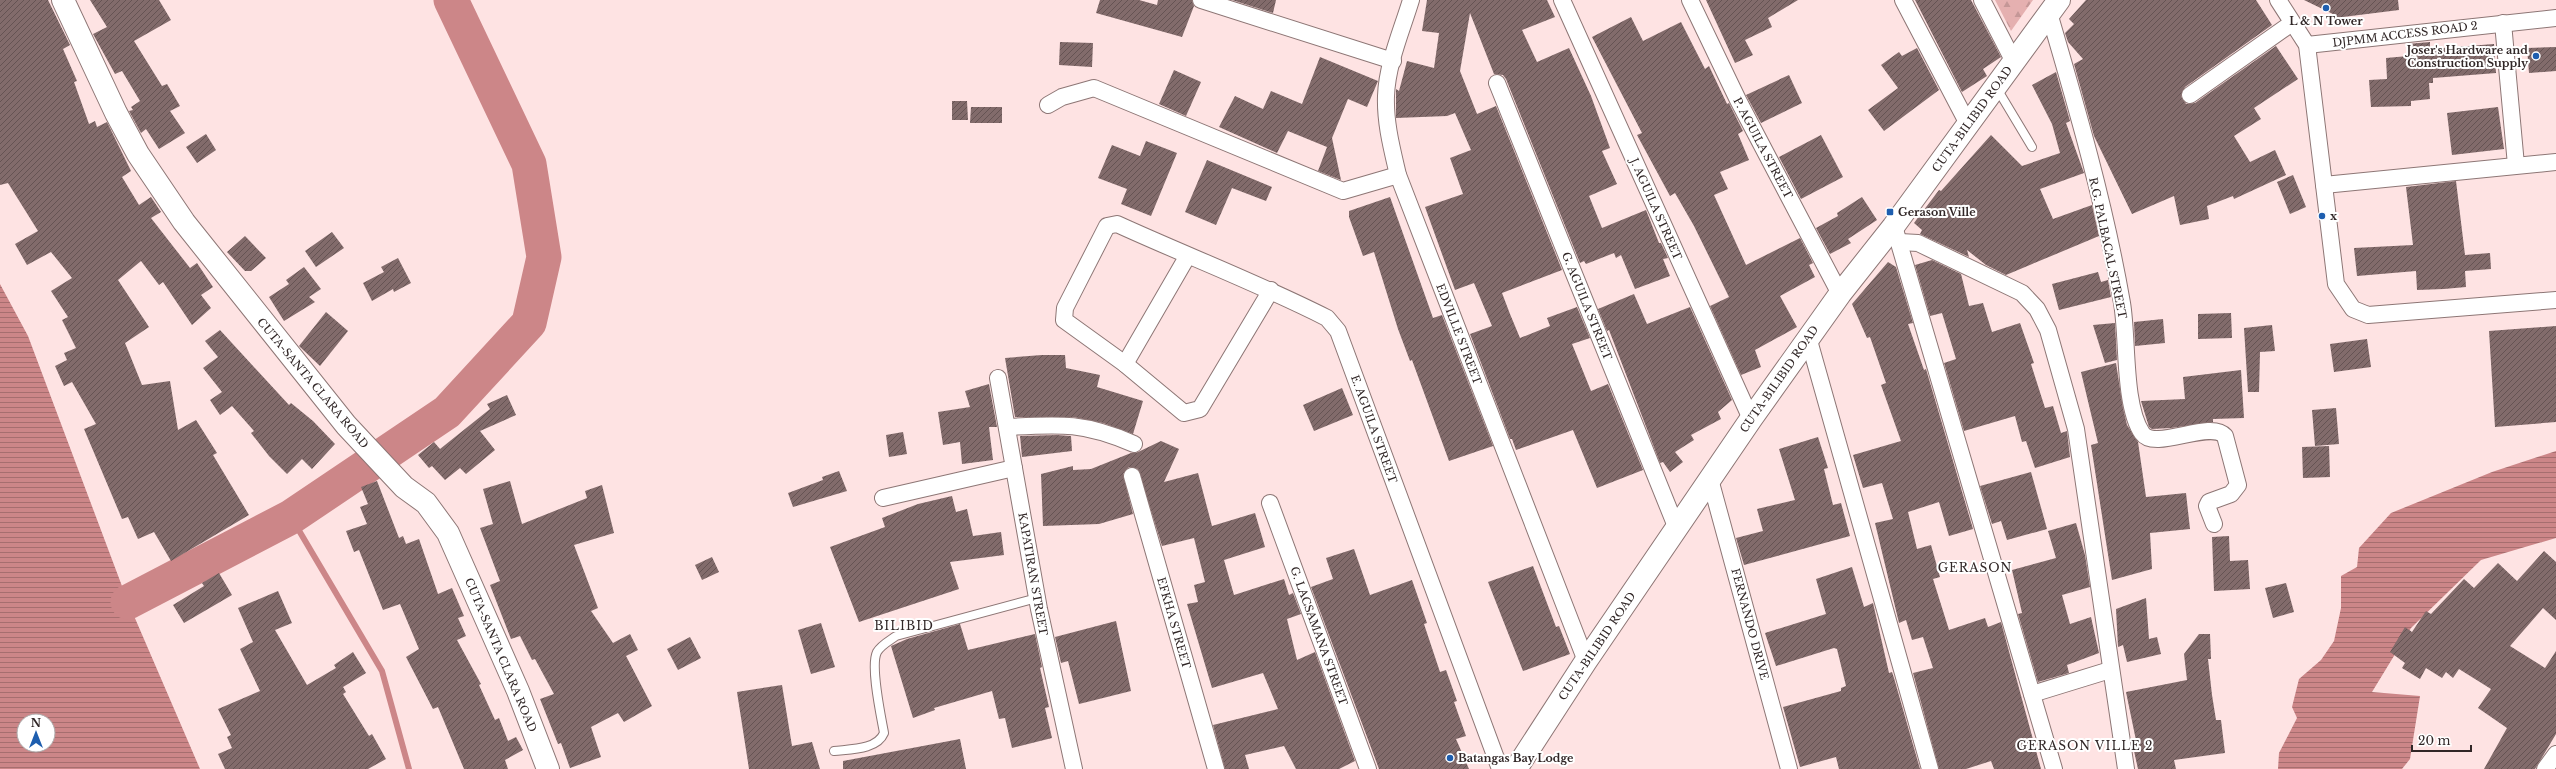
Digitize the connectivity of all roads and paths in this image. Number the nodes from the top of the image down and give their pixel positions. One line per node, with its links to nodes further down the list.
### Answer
1 (63, 0): 50 (street, CUTA-SANTA CLARA ROAD)
2 (1201, 0): 14 (street)
3 (1411, 0): 14 (street, EDVILLE STREET)
4 (1562, 0): 34 (street, J. AGUILA STREET)
5 (1690, 0): 29 (street, P. AGUILA STREET)
6 (1903, 0): 20 (street)
7 (1982, 0): 15 (street)
8 (2278, 0): 11 (street)
9 (2054, 6): 15 (street, CUTA-BILIBID ROAD); 42 (street, R.G. PALBACAL STREET)
10 (2556, 18): 12 (street, DJPMM ACCESS ROAD 2)
11 (2292, 23): 13 (street); 18 (street)
12 (2503, 23): 13 (street, DJPMM ACCESS ROAD 2); 23 (street)
13 (2307, 45): 25 (street)
14 (1393, 61): 24 (street, EDVILLE STREET)
15 (2014, 62): 17 (street, CUTA-BILIBID ROAD)
16 (1497, 83): 43 (street, G. AGUILA STREET)
17 (1996, 86): 20 (street, CUTA-BILIBID ROAD); 21 (lane)
18 (2190, 94)
19 (1048, 105): 24 (street)
20 (1968, 124): 26 (street, CUTA-BILIBID ROAD)
21 (2032, 147)
22 (2556, 162): 23 (street)
23 (2516, 165): 25 (street)
24 (1398, 175): 45 (street, EDVILLE STREET)
25 (2324, 185): 30 (street)
26 (1896, 235): 29 (street, CUTA-BILIBID ROAD); 46 (street); 47 (street)
27 (1187, 257): 28 (street, E. AGUILA STREET); 32 (street); 32 (street, E. AGUILA STREET)
28 (1271, 290): 32 (street); 54 (street, E. AGUILA STREET)
29 (1840, 294): 31 (street, CUTA-BILIBID ROAD)
30 (2556, 300)
31 (1808, 337): 34 (street, CUTA-BILIBID ROAD); 57 (street)
32 (1125, 364)
33 (998, 378): 35 (street, KAPATIRAN STREET)
34 (1751, 419): 39 (street, CUTA-BILIBID ROAD)
35 (1007, 427): 36 (street); 37 (street, KAPATIRAN STREET)
36 (1134, 444)
37 (1014, 468): 40 (street); 44 (street, KAPATIRAN STREET)
38 (1132, 476): 52 (street, EFKHA STREET)
39 (1710, 479): 43 (street, CUTA-BILIBID ROAD); 56 (street, FERNANDO DRIVE)
40 (883, 498)
41 (1270, 503): 53 (street, G. LACSAMANA STREET)
42 (2214, 524)
43 (1676, 529): 45 (street, CUTA-BILIBID ROAD)
44 (1037, 598): 48 (lane); 51 (street, KAPATIRAN STREET)
45 (1586, 661): 55 (street, CUTA-BILIBID ROAD)
46 (2110, 670): 47 (street); 59 (street)
47 (2032, 694): 58 (street)
48 (834, 751)
49 (2556, 754): 60 (street)
50 (548, 769)
51 (1074, 769)
52 (1216, 769)
53 (1368, 769)
54 (1500, 769)
55 (1516, 769)
56 (1789, 769)
57 (1930, 769)
58 (2054, 769)
59 (2126, 769)
60 (2545, 769)

